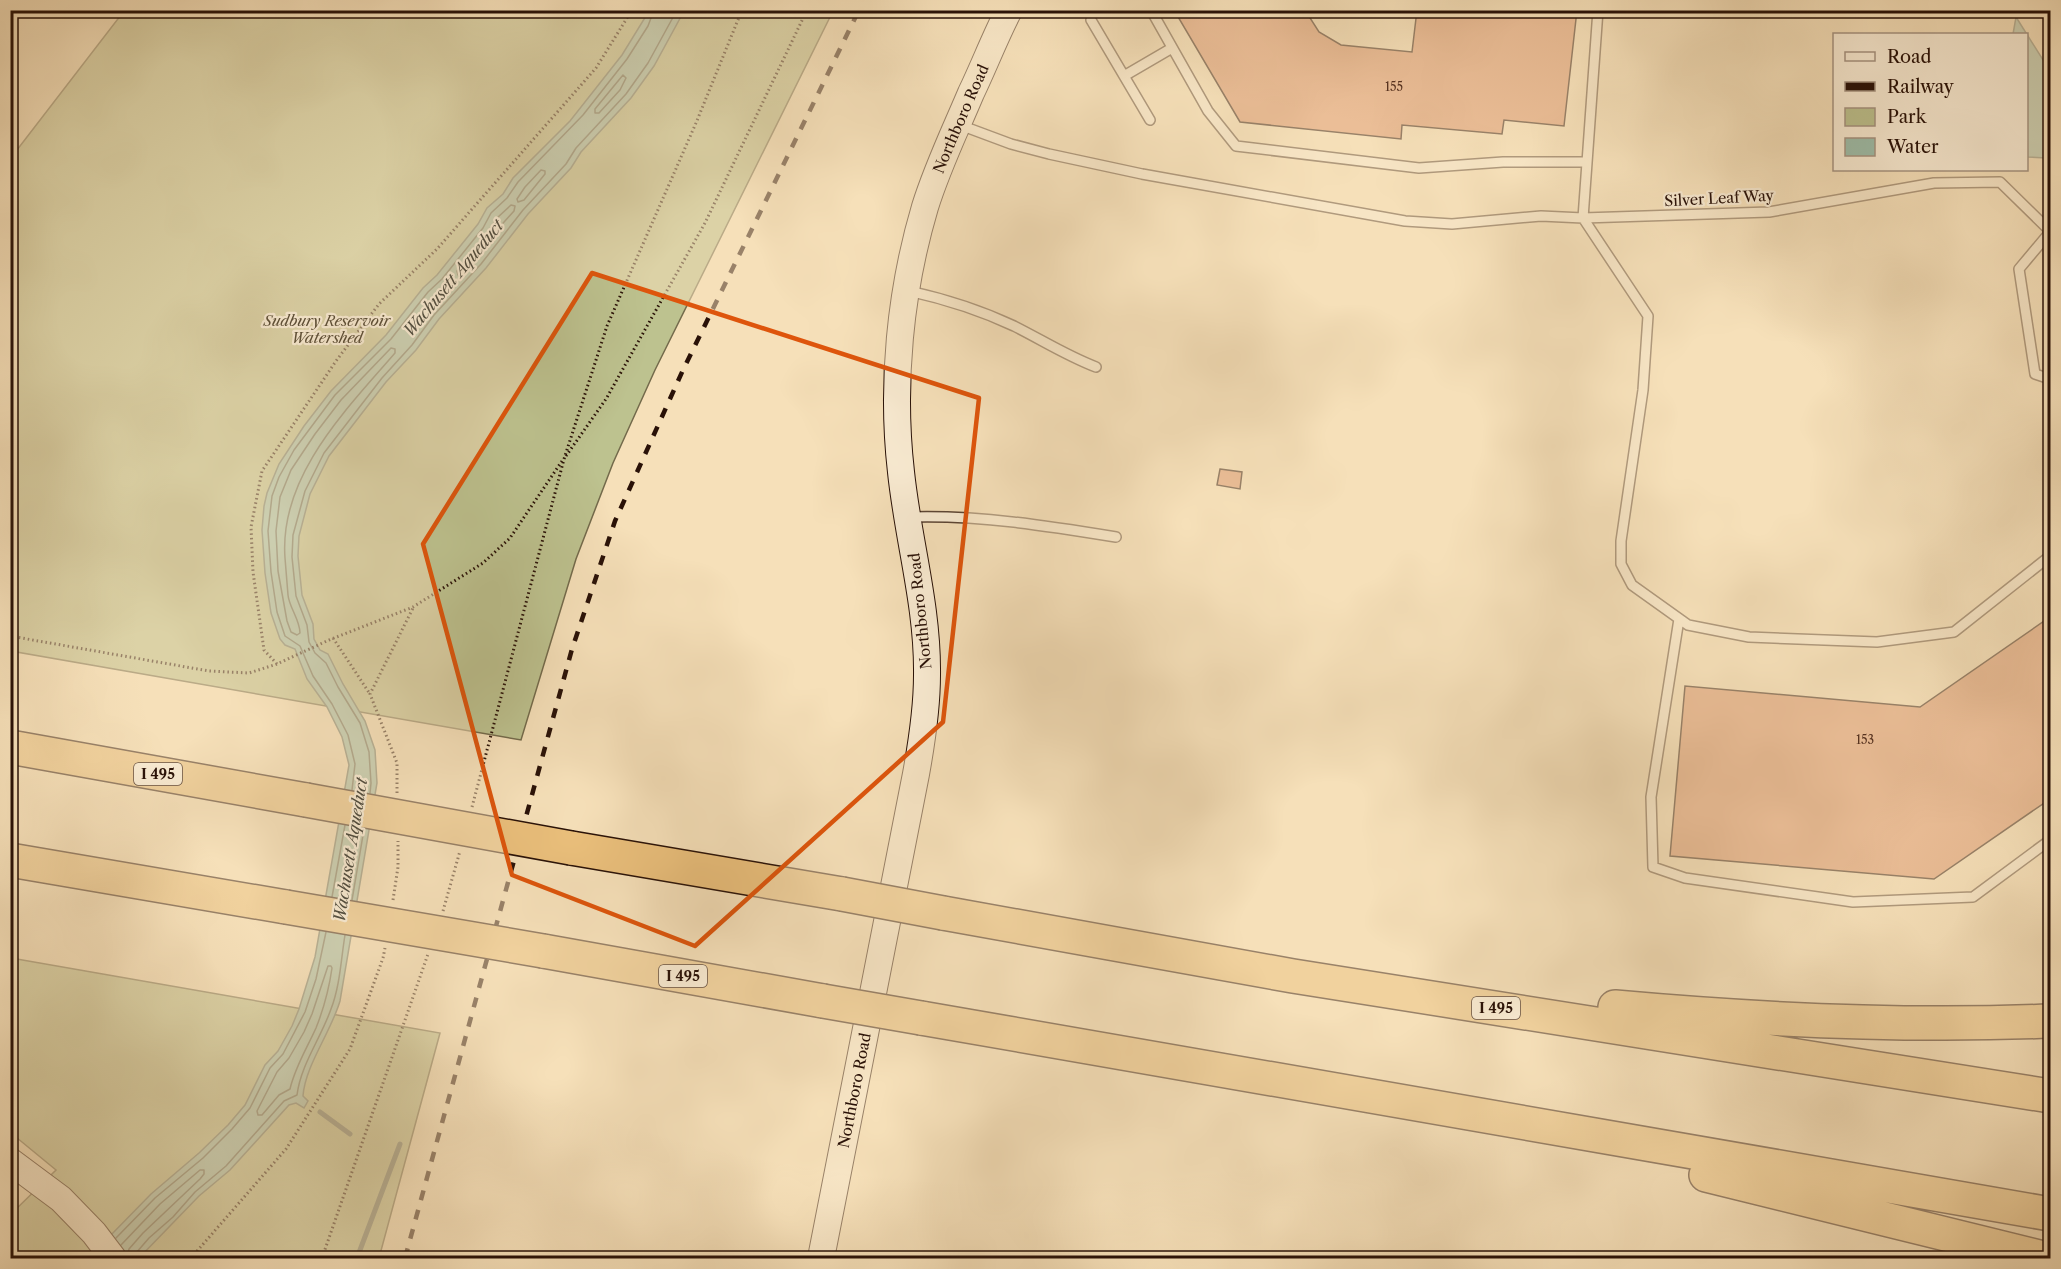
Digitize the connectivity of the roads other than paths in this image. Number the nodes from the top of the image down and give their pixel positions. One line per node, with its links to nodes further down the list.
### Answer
1 (1009, 10): 8 (main road, Northboro Road)
2 (1151, 10): 5 (lane)
3 (1598, 10): 9 (lane)
4 (1091, 20): 6 (lane)
5 (1172, 48): 6 (lane); 9 (lane)
6 (1124, 76): 7 (lane)
7 (1150, 120)
8 (958, 124): 10 (lane, Silver Leaf Way); 12 (main road, Northboro Road)
9 (1587, 162): 10 (lane)
10 (1583, 218): 11 (lane, Silver Leaf Way); 18 (lane)
11 (2050, 231): 14 (lane, Silver Leaf Way)
12 (907, 291): 13 (lane); 15 (main road, Northboro Road)
13 (1096, 367)
14 (2050, 379)
15 (908, 517): 16 (lane); 29 (main road, Northboro Road)
16 (1116, 537)
17 (2050, 556): 18 (lane)
18 (1679, 619): 20 (lane)
19 (10, 747): 22 (highway, I 495, bridge)
20 (2050, 840)
21 (10, 860): 25 (highway, I 495, bridge)
22 (1293, 976): 23 (highway); 24 (highway, I 495)
23 (2050, 1021)
24 (2050, 1096)
25 (1434, 1107): 27 (highway, I 495); 30 (highway)
26 (10, 1161): 28 (main road)
27 (2050, 1214)
28 (113, 1258)
29 (821, 1258)
30 (2043, 1258)

